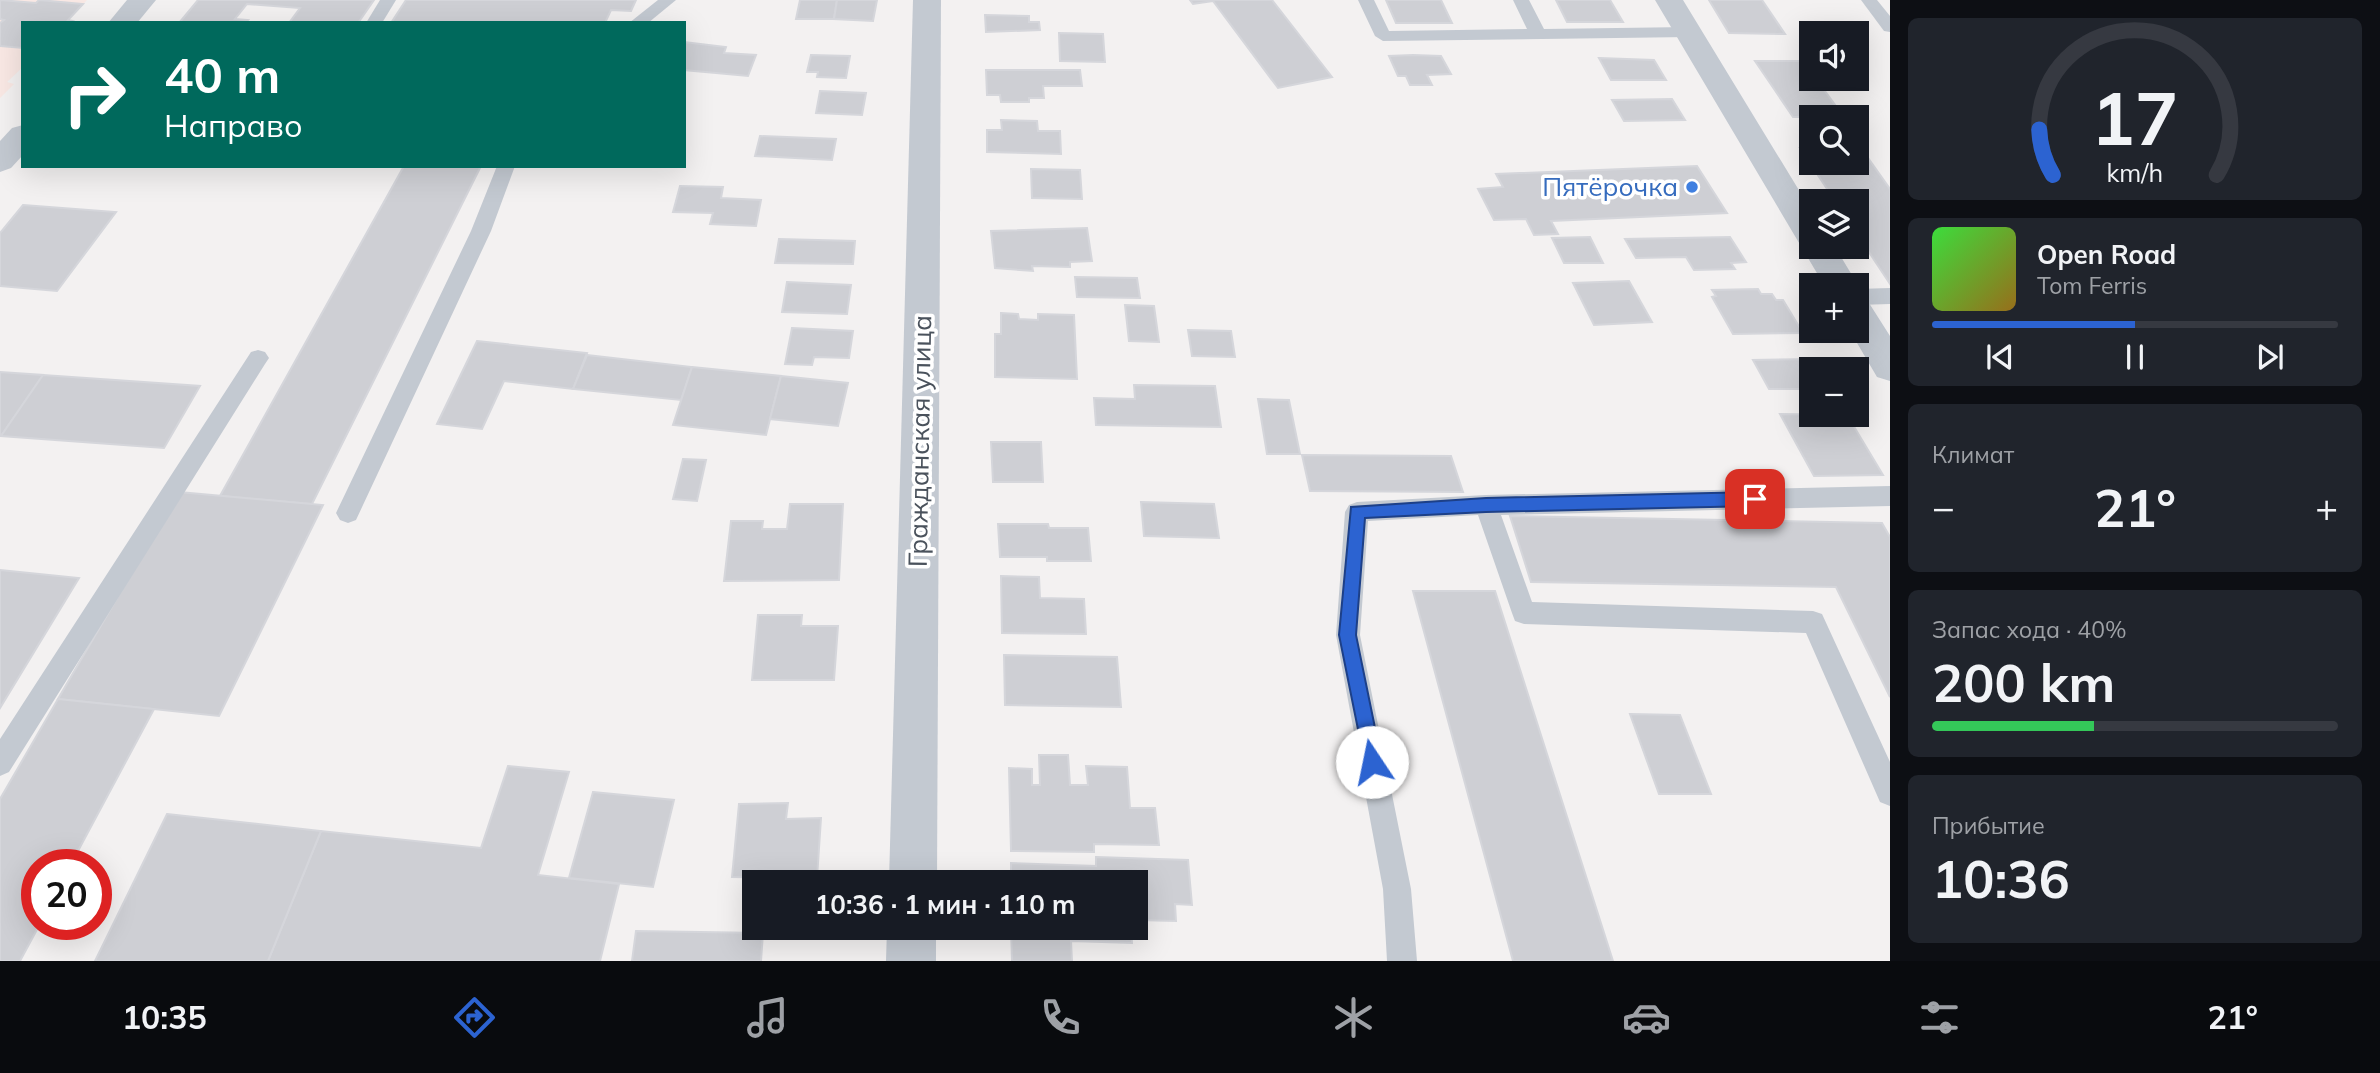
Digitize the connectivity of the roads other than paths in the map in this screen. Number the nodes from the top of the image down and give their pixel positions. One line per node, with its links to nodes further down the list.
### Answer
1 (142, 0): 9 (street)
2 (388, 0): 10 (lane)
3 (668, 0): 11 (lane)
4 (927, 0): 29 (street, Гражданская улица)
5 (1366, 0): 14 (lane)
6 (1521, 0): 14 (lane)
7 (1669, 0): 13 (street)
8 (1869, 0): 12 (lane)
9 (123, 21)
10 (375, 21)
11 (640, 21)
12 (1890, 27)
13 (1689, 32): 14 (lane); 18 (street)
14 (1538, 34)
15 (21, 137): 16 (street)
16 (0, 161)
17 (505, 168): 26 (lane)
18 (1799, 217)
19 (1869, 296): 20 (lane)
20 (1890, 296)
21 (1869, 332): 23 (street)
22 (258, 358): 27 (lane)
23 (1890, 367)
24 (1890, 496): 25 (lane)
25 (1486, 505): 28 (lane); 32 (lane)
26 (348, 513)
27 (0, 762)
28 (1890, 792)
29 (913, 870)
30 (912, 940): 31 (street)
31 (911, 961)
32 (1402, 961)

